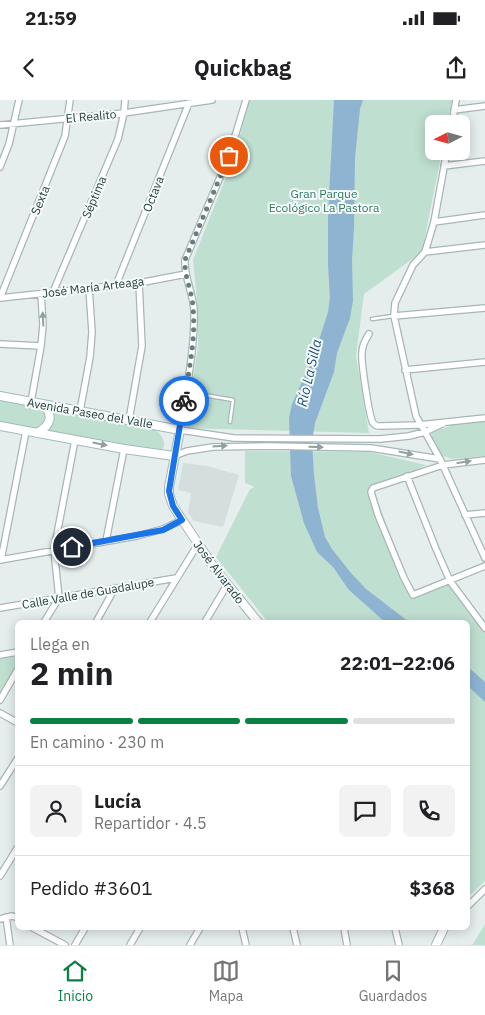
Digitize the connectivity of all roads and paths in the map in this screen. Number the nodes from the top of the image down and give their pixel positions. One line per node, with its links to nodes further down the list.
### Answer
1 (19, 100): 14 (street)
2 (70, 100): 13 (street, Sexta)
3 (126, 100): 11 (street, Séptima)
4 (212, 100): 8 (street, El Realito)
5 (246, 100): 24 (street)
6 (456, 100): 10 (street)
7 (175, 103): 8 (street, El Realito); 11 (street, El Realito)
8 (189, 104): 26 (street, Octava)
9 (485, 106): 10 (street)
10 (454, 110): 12 (street)
11 (124, 113): 13 (street, El Realito); 28 (street, Séptima)
12 (453, 115)
13 (67, 118): 14 (street, El Realito); 30 (street, Sexta)
14 (13, 124): 15 (street, El Realito); 19 (street)
15 (0, 125)
16 (445, 160): 18 (street)
17 (485, 161): 18 (street)
18 (444, 166): 21 (street)
19 (0, 167)
20 (485, 215): 21 (street)
21 (434, 222): 23 (street)
22 (485, 245): 23 (street)
23 (425, 252): 32 (street)
24 (186, 274): 25 (street, José María Arteaga); 39 (street)
25 (139, 283): 26 (street, José María Arteaga); 47 (street)
26 (116, 285): 27 (street, José María Arteaga)
27 (89, 288): 28 (street, José María Arteaga); 45 (street)
28 (54, 292): 29 (street, José María Arteaga)
29 (41, 294): 30 (street, José María Arteaga); 36 (street, one-way to 29)
30 (0, 298)
31 (485, 308): 32 (street)
32 (394, 316): 33 (lane); 38 (street)
33 (372, 319)
34 (369, 334): 51 (street)
35 (0, 344): 36 (street)
36 (42, 346): 42 (street)
37 (485, 362): 38 (street)
38 (405, 370): 51 (street)
39 (186, 391): 48 (lane); 52 (street)
40 (0, 396): 41 (street, Avenida Paseo del Valle)
41 (10, 398): 42 (street, Avenida Paseo del Valle); 43 (street)
42 (31, 402): 44 (street, Avenida Paseo del Valle)
43 (0, 404)
44 (43, 404): 45 (street, Avenida Paseo del Valle); 55 (street)
45 (80, 411): 47 (street, Avenida Paseo del Valle)
46 (485, 418): 49 (street)
47 (129, 420): 52 (street, Avenida Paseo del Valle)
48 (230, 422)
49 (446, 422): 51 (street); 54 (street)
50 (2, 425): 53 (street)
51 (419, 425): 54 (street)
52 (180, 430): 54 (street); 58 (street, José Alvarado)
53 (26, 431): 55 (street); 69 (street)
54 (425, 432): 60 (street)
55 (37, 433): 56 (street)
56 (75, 440): 57 (street, one-way to 57); 67 (street)
57 (124, 449): 58 (street); 65 (street)
58 (174, 456): 60 (street, one-way to 60); 64 (street, José Alvarado)
59 (485, 460): 60 (street, one-way to 59)
60 (442, 462): 61 (street); 63 (street)
61 (407, 476): 72 (street); 72 (street)
62 (485, 513): 63 (street)
63 (465, 515): 68 (street)
64 (182, 520): 65 (street); 66 (street, José Alvarado)
65 (106, 541): 67 (street)
66 (198, 544): 71 (street); 73 (street, José Alvarado)
67 (54, 550): 69 (street); 75 (street)
68 (485, 558)
69 (1, 560)
70 (485, 566): 72 (street)
71 (176, 578): 74 (street, Calle Valle de Guadalupe); 79 (street)
72 (450, 580): 82 (street)
73 (228, 585): 80 (street); 81 (street, José Alvarado)
74 (115, 588): 75 (street, Calle Valle de Guadalupe); 78 (street)
75 (59, 598): 76 (street, Calle Valle de Guadalupe); 77 (street)
76 (0, 608)
77 (45, 620)
78 (97, 620)
79 (151, 620)
80 (206, 620)
81 (256, 620)
82 (485, 628)
83 (15, 652): 84 (street)
84 (0, 655)
85 (15, 674): 86 (street)
86 (0, 700)
87 (0, 713): 88 (street)
88 (15, 721)
89 (15, 763): 90 (street)
90 (0, 786)
91 (15, 852): 92 (street)
92 (0, 876)
93 (485, 889): 94 (street)
94 (470, 904)
95 (3, 918): 107 (street)
96 (37, 930): 106 (street)
97 (84, 930): 108 (street)
98 (139, 930): 109 (street)
99 (199, 930): 110 (street)
100 (242, 930): 111 (street)
101 (293, 930): 112 (street)
102 (344, 930): 113 (street)
103 (395, 930): 114 (street)
104 (443, 930): 115 (street)
105 (448, 930): 116 (street)
106 (61, 944)
107 (10, 945)
108 (75, 945)
109 (130, 945)
110 (190, 945)
111 (246, 945)
112 (297, 945)
113 (347, 945)
114 (398, 945)
115 (436, 945)
116 (441, 945)

